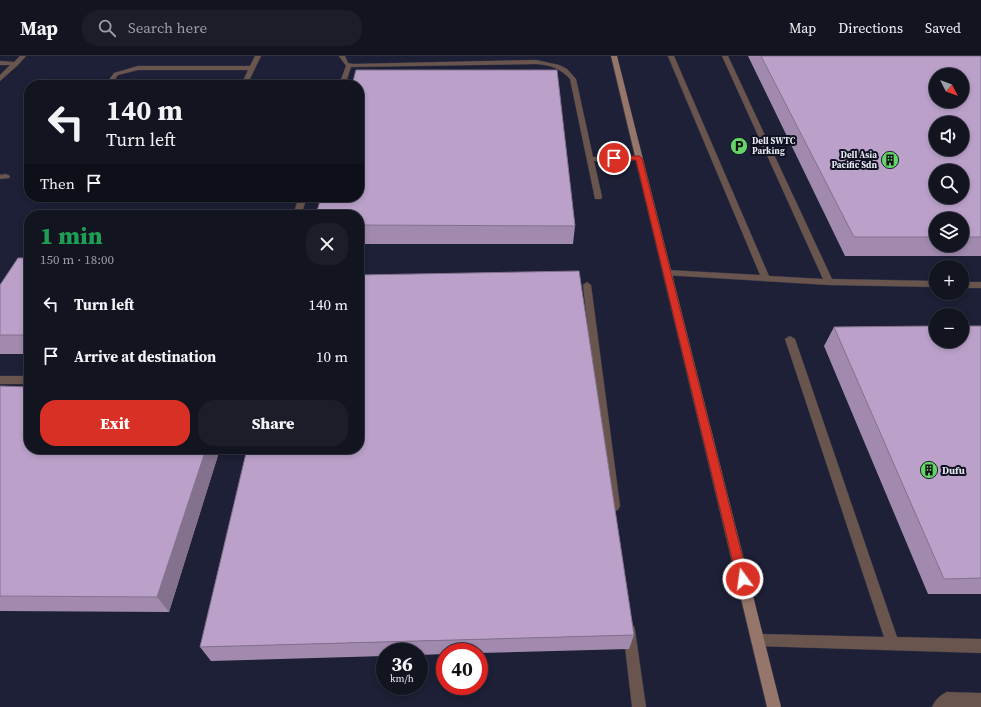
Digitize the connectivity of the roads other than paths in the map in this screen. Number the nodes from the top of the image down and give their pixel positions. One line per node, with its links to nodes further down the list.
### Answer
1 (23, 56): 8 (lane)
2 (258, 56): 10 (lane)
3 (342, 56): 9 (lane)
4 (614, 56): 15 (street)
5 (671, 56): 19 (lane)
6 (725, 56): 20 (lane)
7 (0, 63): 8 (lane)
8 (16, 64): 11 (lane)
9 (349, 64): 14 (lane); 16 (lane)
10 (252, 68): 12 (lane); 13 (lane)
11 (0, 79)
12 (112, 80)
13 (246, 80)
14 (344, 80)
15 (639, 158): 16 (lane); 18 (street)
16 (590, 159): 17 (lane)
17 (598, 197)
18 (667, 273): 19 (lane); 30 (street)
19 (766, 280): 20 (lane)
20 (829, 282): 21 (lane)
21 (929, 284)
22 (969, 285): 23 (lane)
23 (981, 285)
24 (587, 286): 28 (lane)
25 (790, 339): 31 (lane)
26 (0, 380): 27 (lane)
27 (24, 380)
28 (616, 520)
29 (628, 621): 34 (lane)
30 (758, 640): 31 (lane); 35 (street)
31 (894, 644): 32 (lane)
32 (981, 646)
33 (981, 700): 36 (lane)
34 (639, 707)
35 (774, 707)
36 (939, 707)

